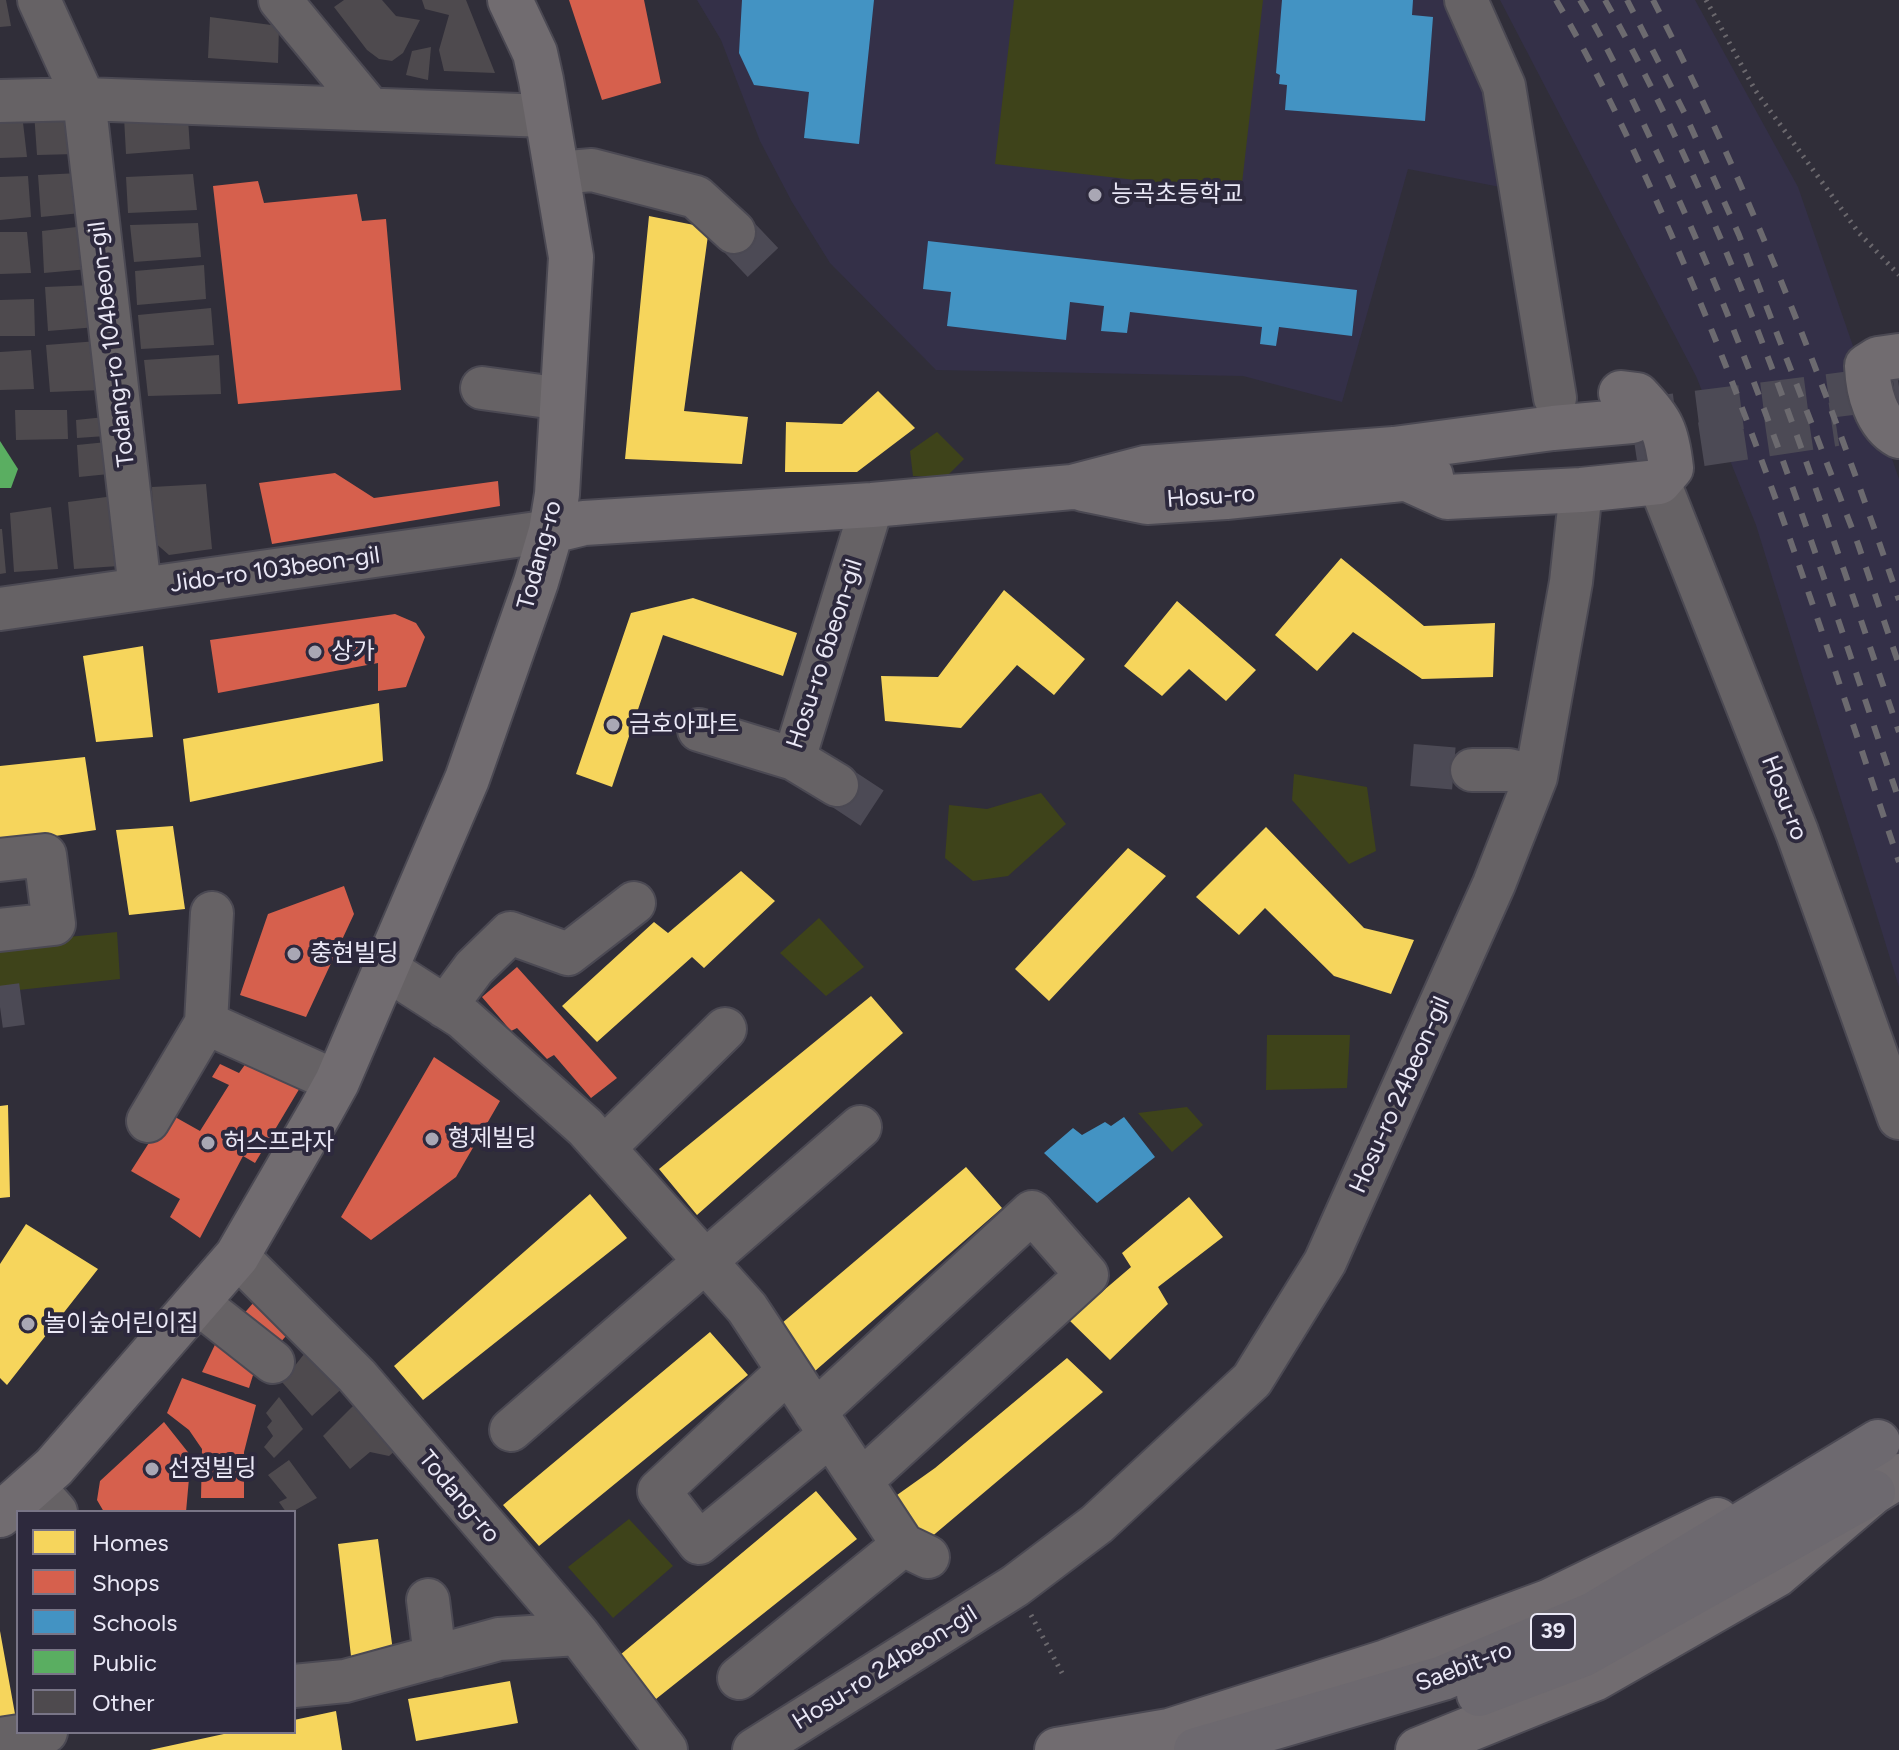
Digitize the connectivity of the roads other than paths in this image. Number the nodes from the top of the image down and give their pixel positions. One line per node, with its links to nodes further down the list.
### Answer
1 (39, 0): 5 (street, Todang-ro 104beon-gil)
2 (280, 0): 7 (street)
3 (510, 0): 8 (main road, Todang-ro)
4 (1466, 0): 13 (street)
5 (84, 99): 6 (street); 7 (street); 21 (street, Todang-ro 104beon-gil)
6 (0, 101)
7 (370, 109): 8 (street)
8 (547, 116): 9 (main road, Todang-ro)
9 (557, 173): 10 (street); 14 (main road, Todang-ro)
10 (734, 232)
11 (1899, 356): 15 (main road)
12 (482, 388): 14 (street)
13 (1555, 398): 16 (main road); 17 (main road)
14 (563, 399): 20 (main road, Todang-ro)
15 (1899, 436)
16 (1643, 452): 17 (main road, Hosu-ro); 18 (main road); 37 (street, Hosu-ro)
17 (1400, 463): 18 (main road); 19 (main road, Hosu-ro)
18 (1581, 490): 26 (street, Hosu-ro 24beon-gil)
19 (872, 505): 20 (main road, Hosu-ro); 24 (street, Hosu-ro 6beon-gil)
20 (551, 531): 21 (street, Jido-ro 103beon-gil); 32 (main road, Todang-ro)
21 (140, 589): 22 (street, Jido-ro 103beon-gil)
22 (0, 609)
23 (699, 730): 24 (street, Hosu-ro 6beon-gil)
24 (794, 759): 27 (street)
25 (1472, 770): 26 (street)
26 (1536, 777): 59 (street, Hosu-ro 24beon-gil)
27 (837, 785)
28 (0, 860): 31 (street)
29 (634, 903): 33 (street)
30 (212, 913): 34 (street)
31 (0, 930)
32 (385, 968): 33 (street); 36 (main road, Todang-ro)
33 (445, 1007): 40 (street)
34 (206, 1023): 36 (street); 38 (street)
35 (725, 1029): 40 (street)
36 (337, 1082): 41 (main road, Todang-ro)
37 (1899, 1118)
38 (148, 1121)
39 (860, 1127): 42 (street)
40 (604, 1148): 42 (street)
41 (237, 1256): 43 (main road, Todang-ro); 52 (street, Todang-ro)
42 (706, 1262): 45 (street); 47 (street)
43 (198, 1303): 44 (street); 50 (main road, Todang-ro)
44 (273, 1362)
45 (788, 1371): 46 (street); 46 (street)
46 (823, 1423): 49 (street); 49 (street)
47 (511, 1430)
48 (1891, 1458): 60 (main road); 61 (highway, Saebit-ro / 39); 62 (highway, Saebit-ro / 39); 63 (main road)
49 (861, 1481): 54 (street)
50 (19, 1504)
51 (428, 1600): 53 (street)
52 (578, 1634): 53 (street); 58 (street, Todang-ro)
53 (435, 1657): 55 (street)
54 (739, 1678)
55 (296, 1686)
56 (33, 1734): 57 (street)
57 (0, 1739)
58 (666, 1750)
59 (754, 1750)
60 (1057, 1750)
61 (1196, 1750)
62 (1310, 1750)
63 (1418, 1750)

